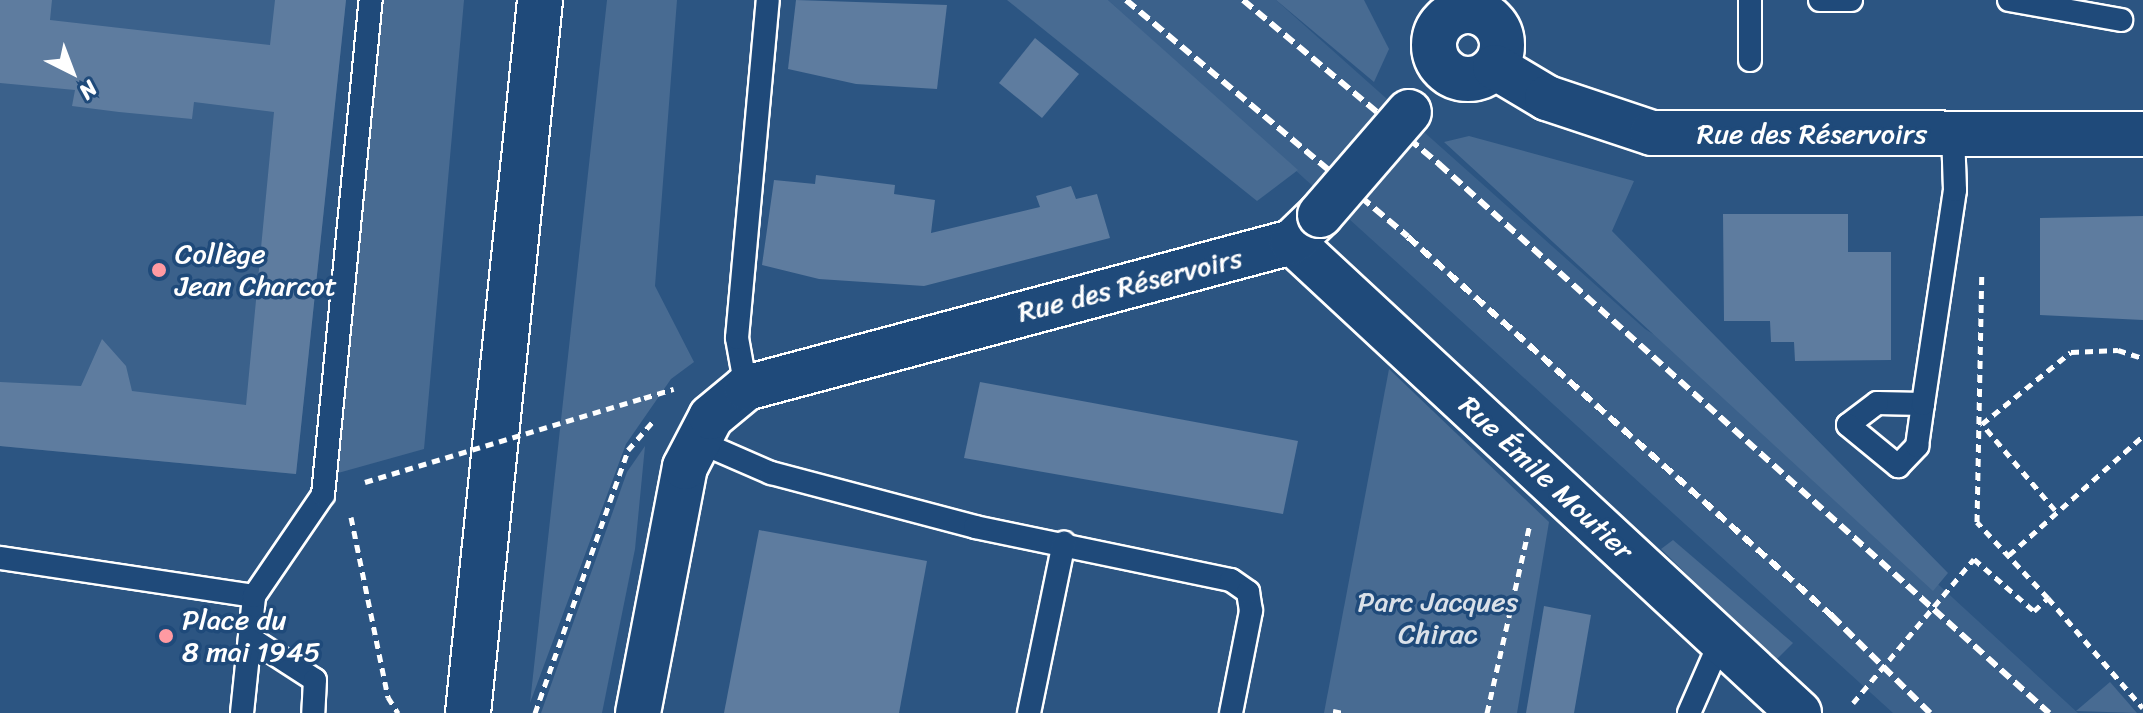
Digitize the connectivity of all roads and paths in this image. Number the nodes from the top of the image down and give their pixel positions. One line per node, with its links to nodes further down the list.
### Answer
1 (371, 0): 32 (lane)
2 (540, 0): 42 (street)
3 (768, 0): 18 (lane)
4 (1750, 0): 10 (lane)
5 (1820, 0): 6 (lane)
6 (1851, 0)
7 (2009, 0): 9 (lane)
8 (1446, 8): 11 (street); 12 (street)
9 (2121, 20)
10 (1750, 60)
11 (1495, 67): 12 (street); 13 (street, Rue des Réservoirs)
12 (1447, 72): 15 (street, bridge)
13 (1953, 134): 14 (street, Rue des Réservoirs); 20 (lane)
14 (2143, 134)
15 (1306, 229): 18 (street, Rue des Réservoirs); 25 (street, Rue Émile Moutier)
16 (1982, 257): 22 (path)
17 (2143, 358): 22 (path)
18 (746, 388): 24 (street)
19 (644, 398): 26 (path, bridge)
20 (1923, 404)
21 (660, 414): 43 (path)
22 (1982, 424): 28 (path); 30 (path)
23 (2143, 436): 28 (path)
24 (695, 440): 29 (lane); 44 (street)
25 (1546, 478): 35 (street, Rue Émile Moutier); 48 (path)
26 (365, 482)
27 (348, 503): 41 (path)
28 (2055, 510): 30 (path)
29 (1064, 543): 45 (lane); 46 (lane)
30 (2009, 555): 33 (path)
31 (0, 558): 32 (lane)
32 (254, 596): 34 (lane)
33 (2048, 598): 36 (path, bridge); 37 (path)
34 (250, 638): 39 (lane); 40 (lane)
35 (1721, 640): 49 (lane); 50 (street, Rue Émile Moutier)
36 (1853, 703)
37 (2143, 708)
38 (1333, 711): 47 (path)
39 (242, 713)
40 (313, 713)
41 (398, 713)
42 (468, 713)
43 (535, 713)
44 (638, 713)
45 (1029, 713)
46 (1231, 713)
47 (1343, 713)
48 (1487, 713)
49 (1689, 713)
50 (1799, 713)

